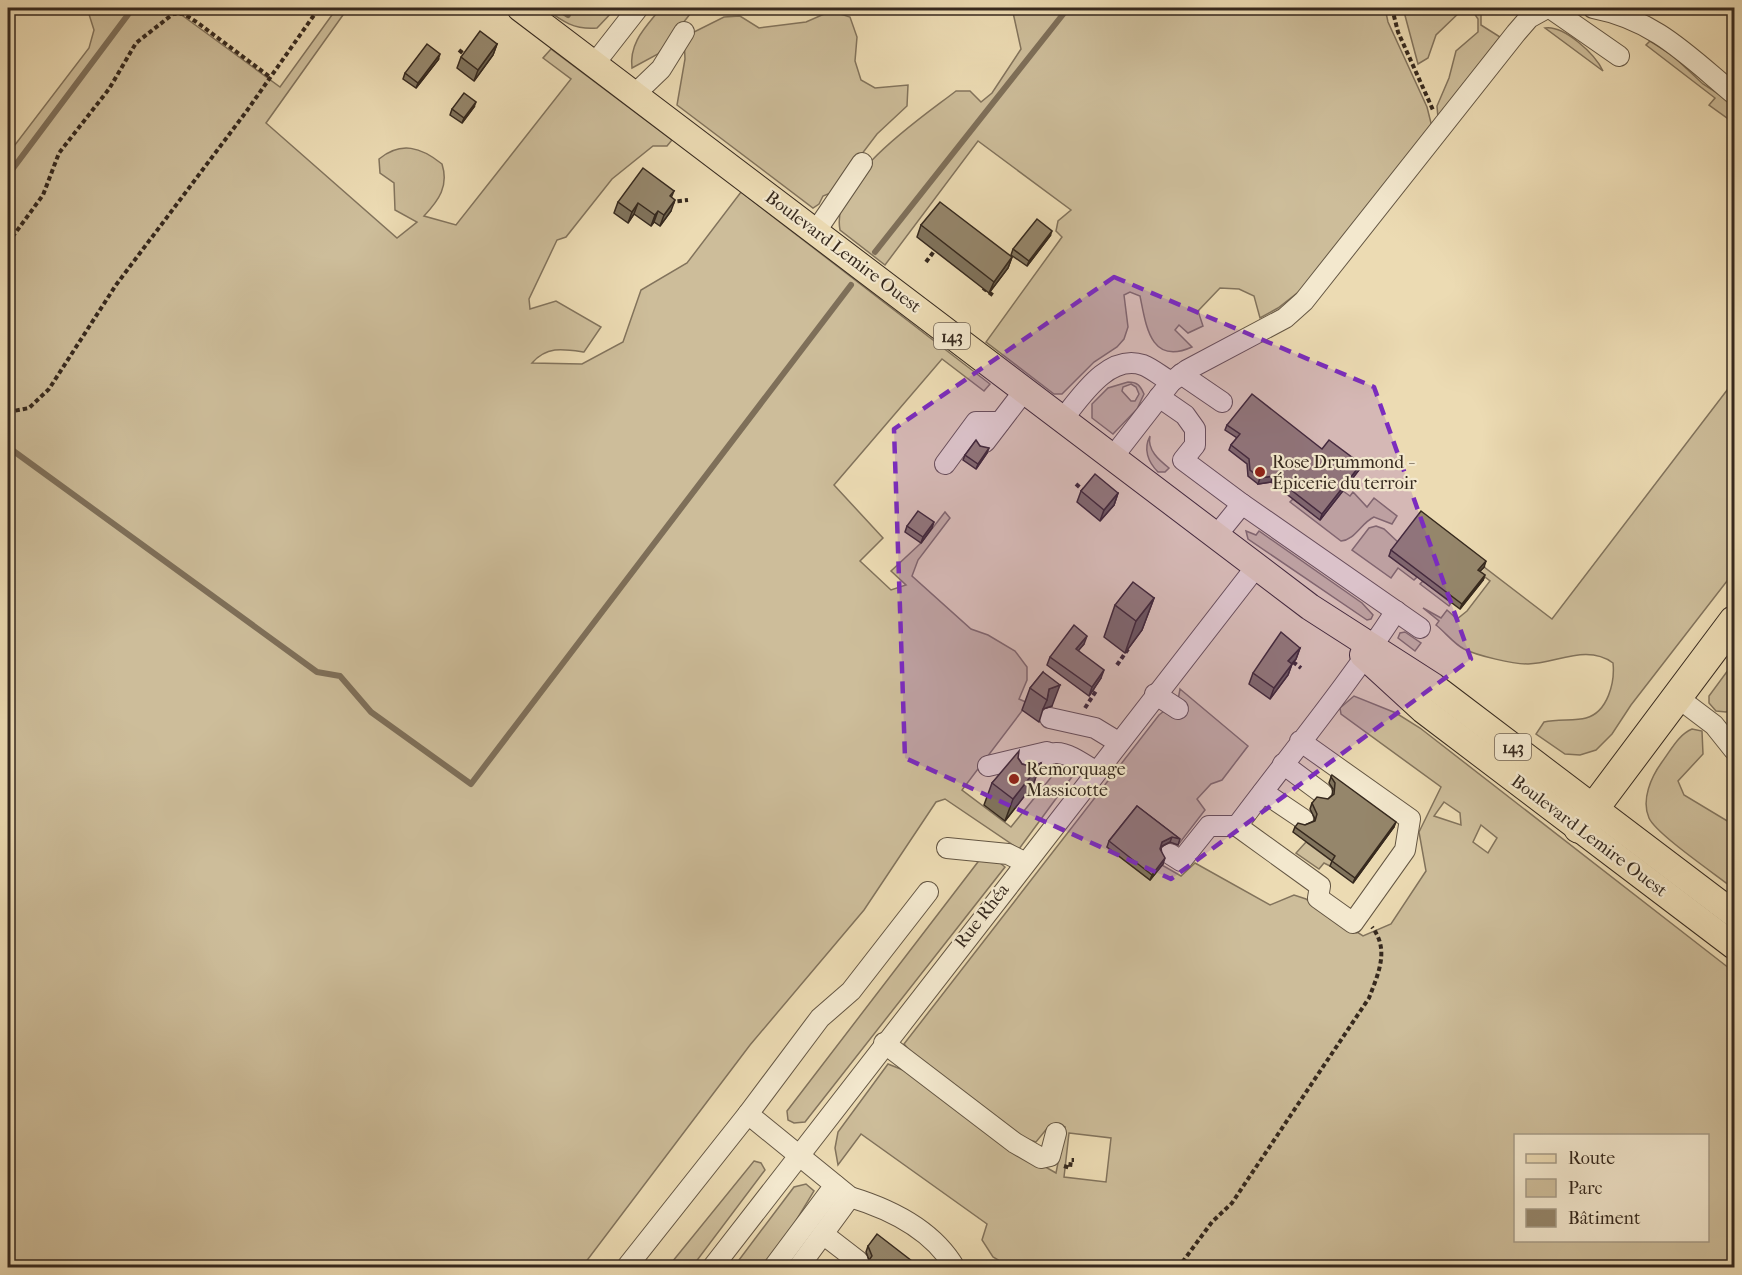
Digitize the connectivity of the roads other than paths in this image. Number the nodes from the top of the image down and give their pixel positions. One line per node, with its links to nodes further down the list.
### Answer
1 (520, 8): 7 (main road, Boulevard Lemire Ouest / 143)
2 (638, 8): 7 (street)
3 (1549, 8): 6 (street); 14 (street)
4 (1593, 8): 9 (street)
5 (684, 32): 10 (street)
6 (1619, 56)
7 (595, 63): 10 (main road, Boulevard Lemire Ouest / 143)
8 (1734, 73): 9 (street)
9 (1712, 75): 11 (street)
10 (635, 94): 13 (main road, Boulevard Lemire Ouest / 143)
11 (1734, 94)
12 (862, 163): 13 (street)
13 (816, 231): 15 (main road, Boulevard Lemire Ouest / 143)
14 (1171, 384): 16 (street); 17 (street); 20 (street); 22 (street)
15 (1024, 391): 17 (main road, Boulevard Lemire Ouest / 143); 18 (street)
16 (1222, 402)
17 (1062, 420): 20 (main road, Boulevard Lemire Ouest / 143)
18 (1000, 422): 19 (street); 21 (street)
19 (985, 442)
20 (1112, 458): 23 (main road, Boulevard Lemire Ouest / 143)
21 (945, 464)
22 (1242, 504): 23 (street); 25 (street)
23 (1216, 536): 24 (main road, Boulevard Lemire Ouest / 143)
24 (1256, 567): 28 (main road, Boulevard Lemire Ouest / 143); 29 (street, Rue Rhéa)
25 (1396, 611): 27 (street); 28 (street)
26 (1734, 621): 30 (highway)
27 (1420, 628)
28 (1369, 652): 33 (street); 43 (main road, Boulevard Lemire Ouest / 143); 43 (main road, Boulevard Lemire Ouest / 143)
29 (1155, 694): 31 (street); 34 (street, Rue Rhéa)
30 (1677, 698): 35 (street); 43 (highway)
31 (1178, 710)
32 (1050, 718): 34 (street)
33 (1300, 741): 37 (street); 45 (street)
34 (1118, 742): 39 (street, Rue Rhéa)
35 (1734, 750)
36 (1054, 751): 38 (street); 39 (street); 40 (street)
37 (1283, 764): 41 (street); 42 (street)
38 (988, 766)
39 (1095, 771): 48 (street, Rue Rhéa)
40 (1022, 777)
41 (1263, 792): 44 (street); 45 (street)
42 (1322, 793)
43 (1587, 817): 50 (main road, Boulevard Lemire Ouest); 51 (main road, Boulevard Lemire Ouest / 143)
44 (1303, 819)
45 (1237, 826): 47 (street)
46 (947, 848): 48 (street)
47 (1170, 854)
48 (1024, 862): 52 (street, Rue Rhéa)
49 (928, 892): 53 (street)
50 (1734, 914)
51 (1734, 946)
52 (884, 1043): 54 (street); 55 (street, Rue Rhéa)
53 (748, 1114): 55 (street); 59 (street)
54 (1056, 1133)
55 (799, 1155): 56 (street); 60 (street, Rue Rhéa)
56 (843, 1191): 57 (street); 61 (street); 63 (street)
57 (823, 1234): 58 (street); 62 (street)
58 (858, 1262)
59 (626, 1268)
60 (712, 1268)
61 (773, 1268)
62 (798, 1268)
63 (955, 1268)

